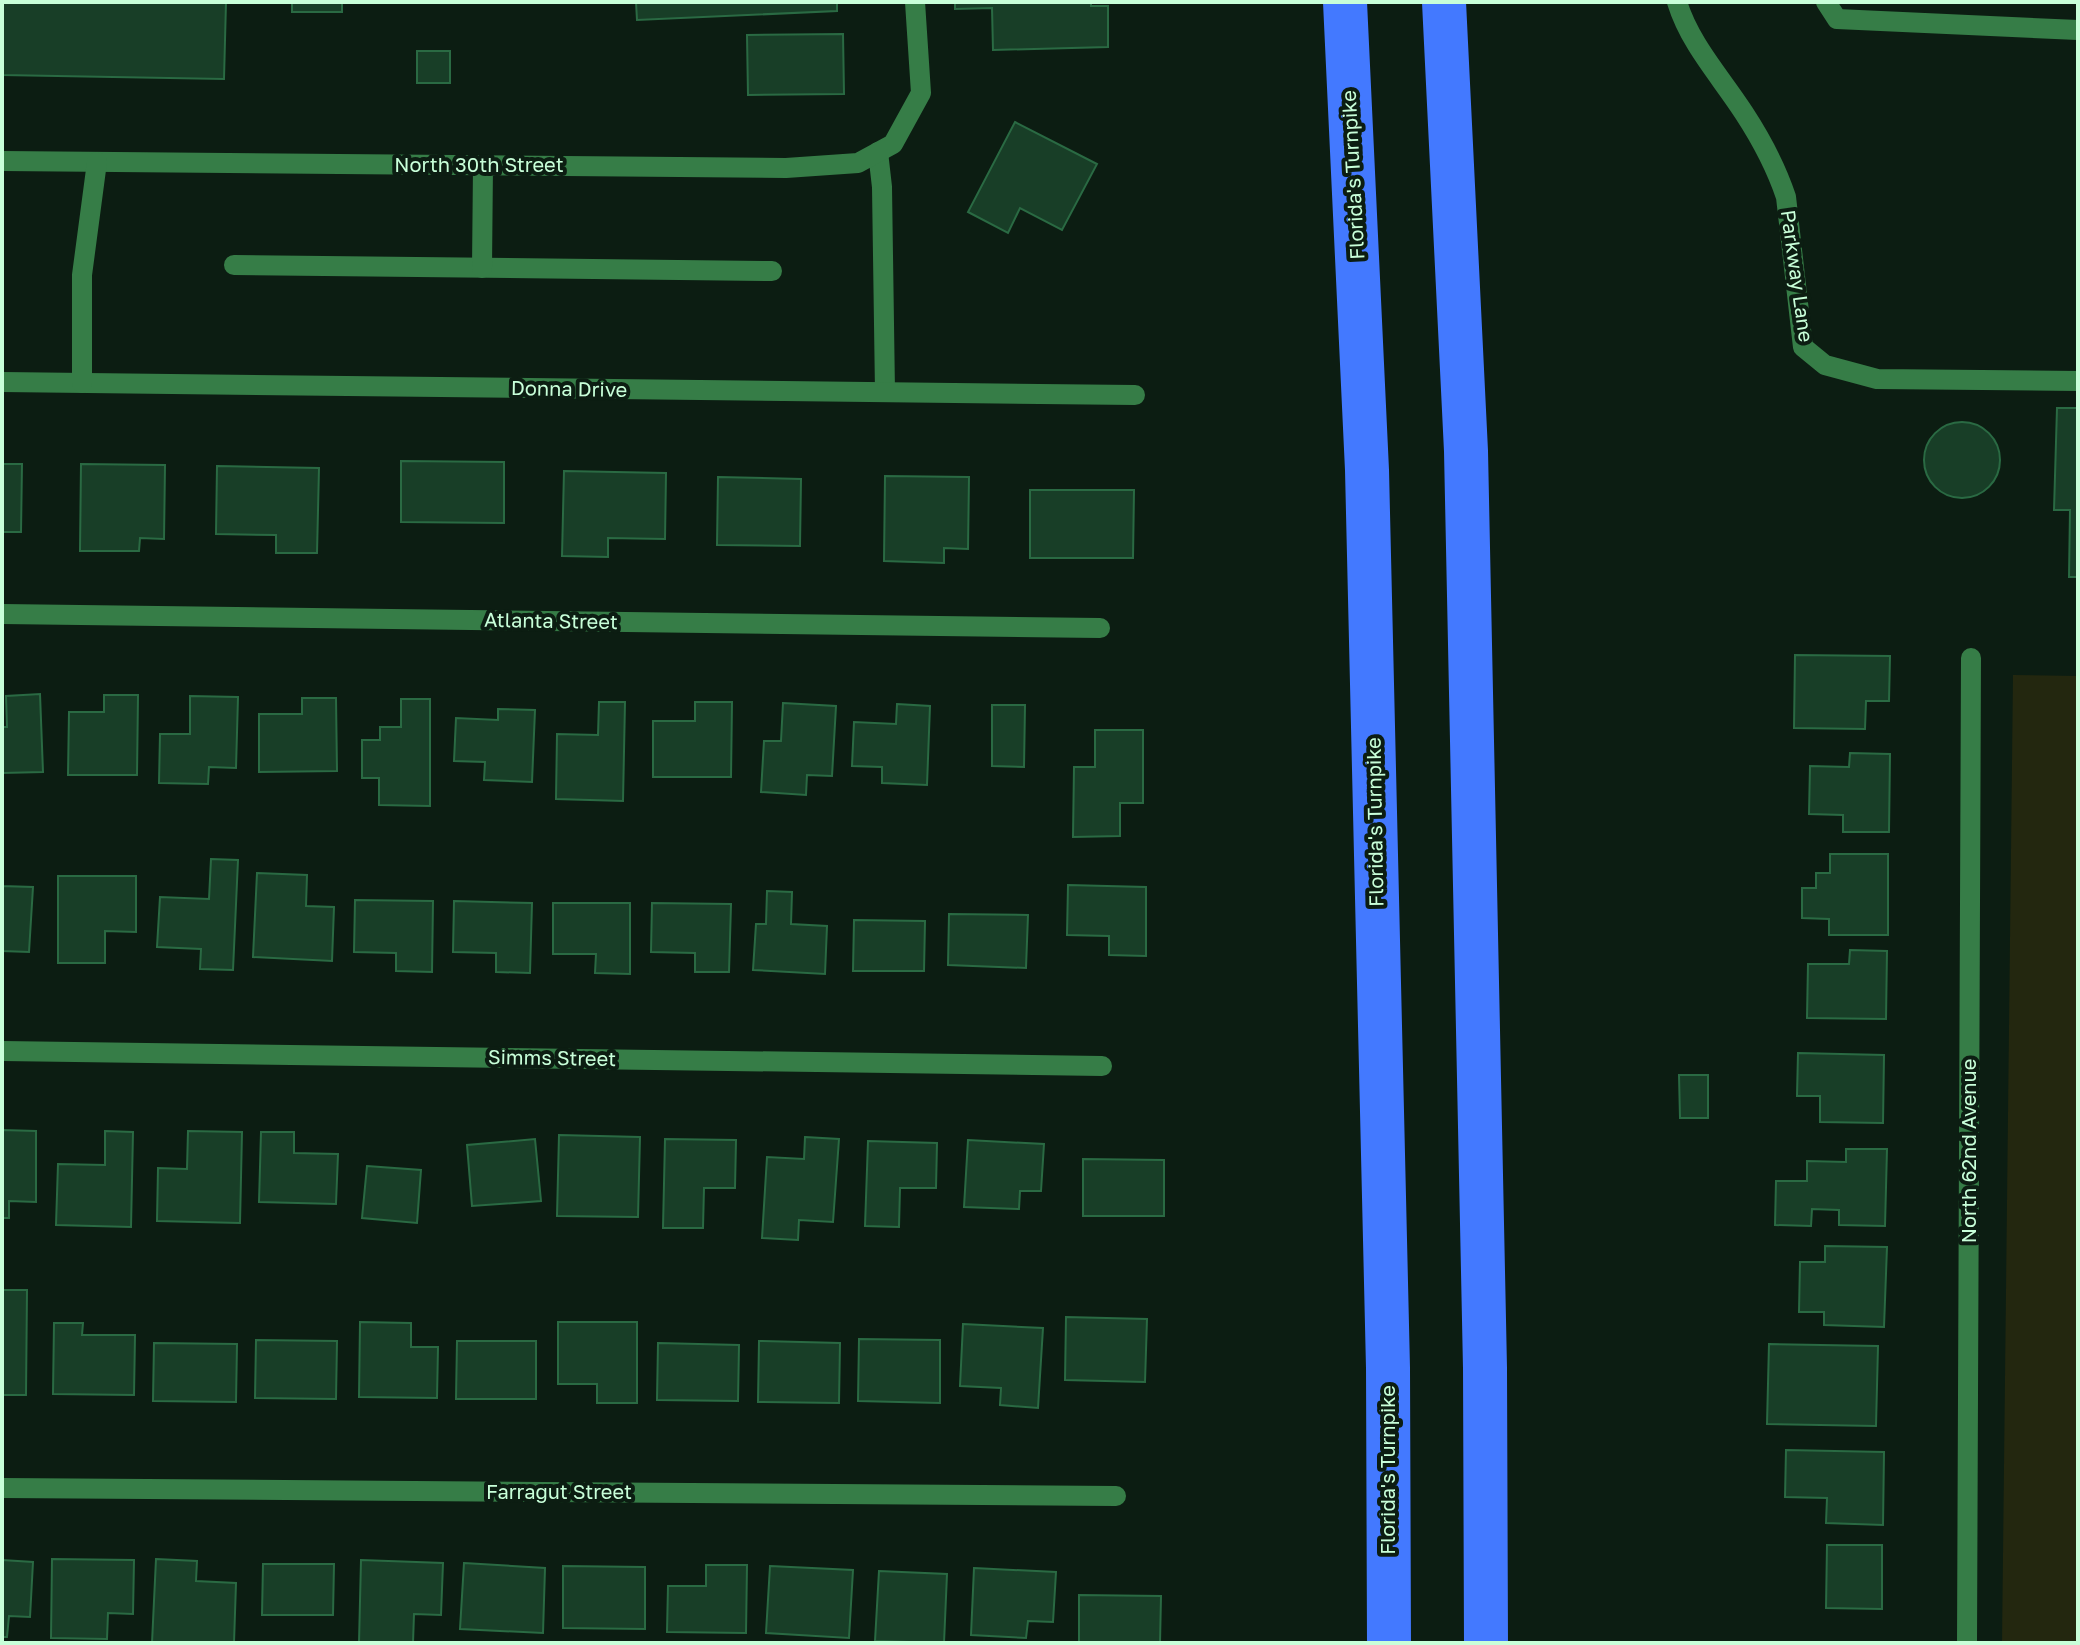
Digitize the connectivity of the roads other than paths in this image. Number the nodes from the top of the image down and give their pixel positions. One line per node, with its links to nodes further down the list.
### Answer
1 (915, 2): 7 (street, North 30th Street)
2 (1345, 2): 26 (highway, Florida's Turnpike)
3 (1444, 2): 27 (highway)
4 (1677, 2): 14 (street, Parkway Lane)
5 (1826, 2): 6 (street)
6 (2078, 30)
7 (878, 152): 10 (street, North 30th Street); 17 (street)
8 (2, 161): 9 (street, North 30th Street)
9 (97, 162): 10 (street, North 30th Street); 16 (street)
10 (483, 166): 12 (street)
11 (234, 265): 12 (street)
12 (482, 268): 13 (street)
13 (772, 271)
14 (2078, 381)
15 (2, 382): 16 (street, Donna Drive)
16 (82, 383): 17 (street, Donna Drive)
17 (885, 392): 18 (street, Donna Drive)
18 (1135, 395)
19 (2, 614): 20 (street, Atlanta Street)
20 (1100, 628)
21 (1971, 658): 28 (street, North 62nd Avenue)
22 (2, 1051): 23 (street, Simms Street)
23 (1102, 1066)
24 (2, 1488): 25 (street, Farragut Street)
25 (1116, 1496)
26 (1389, 1643)
27 (1486, 1643)
28 (1967, 1643)

